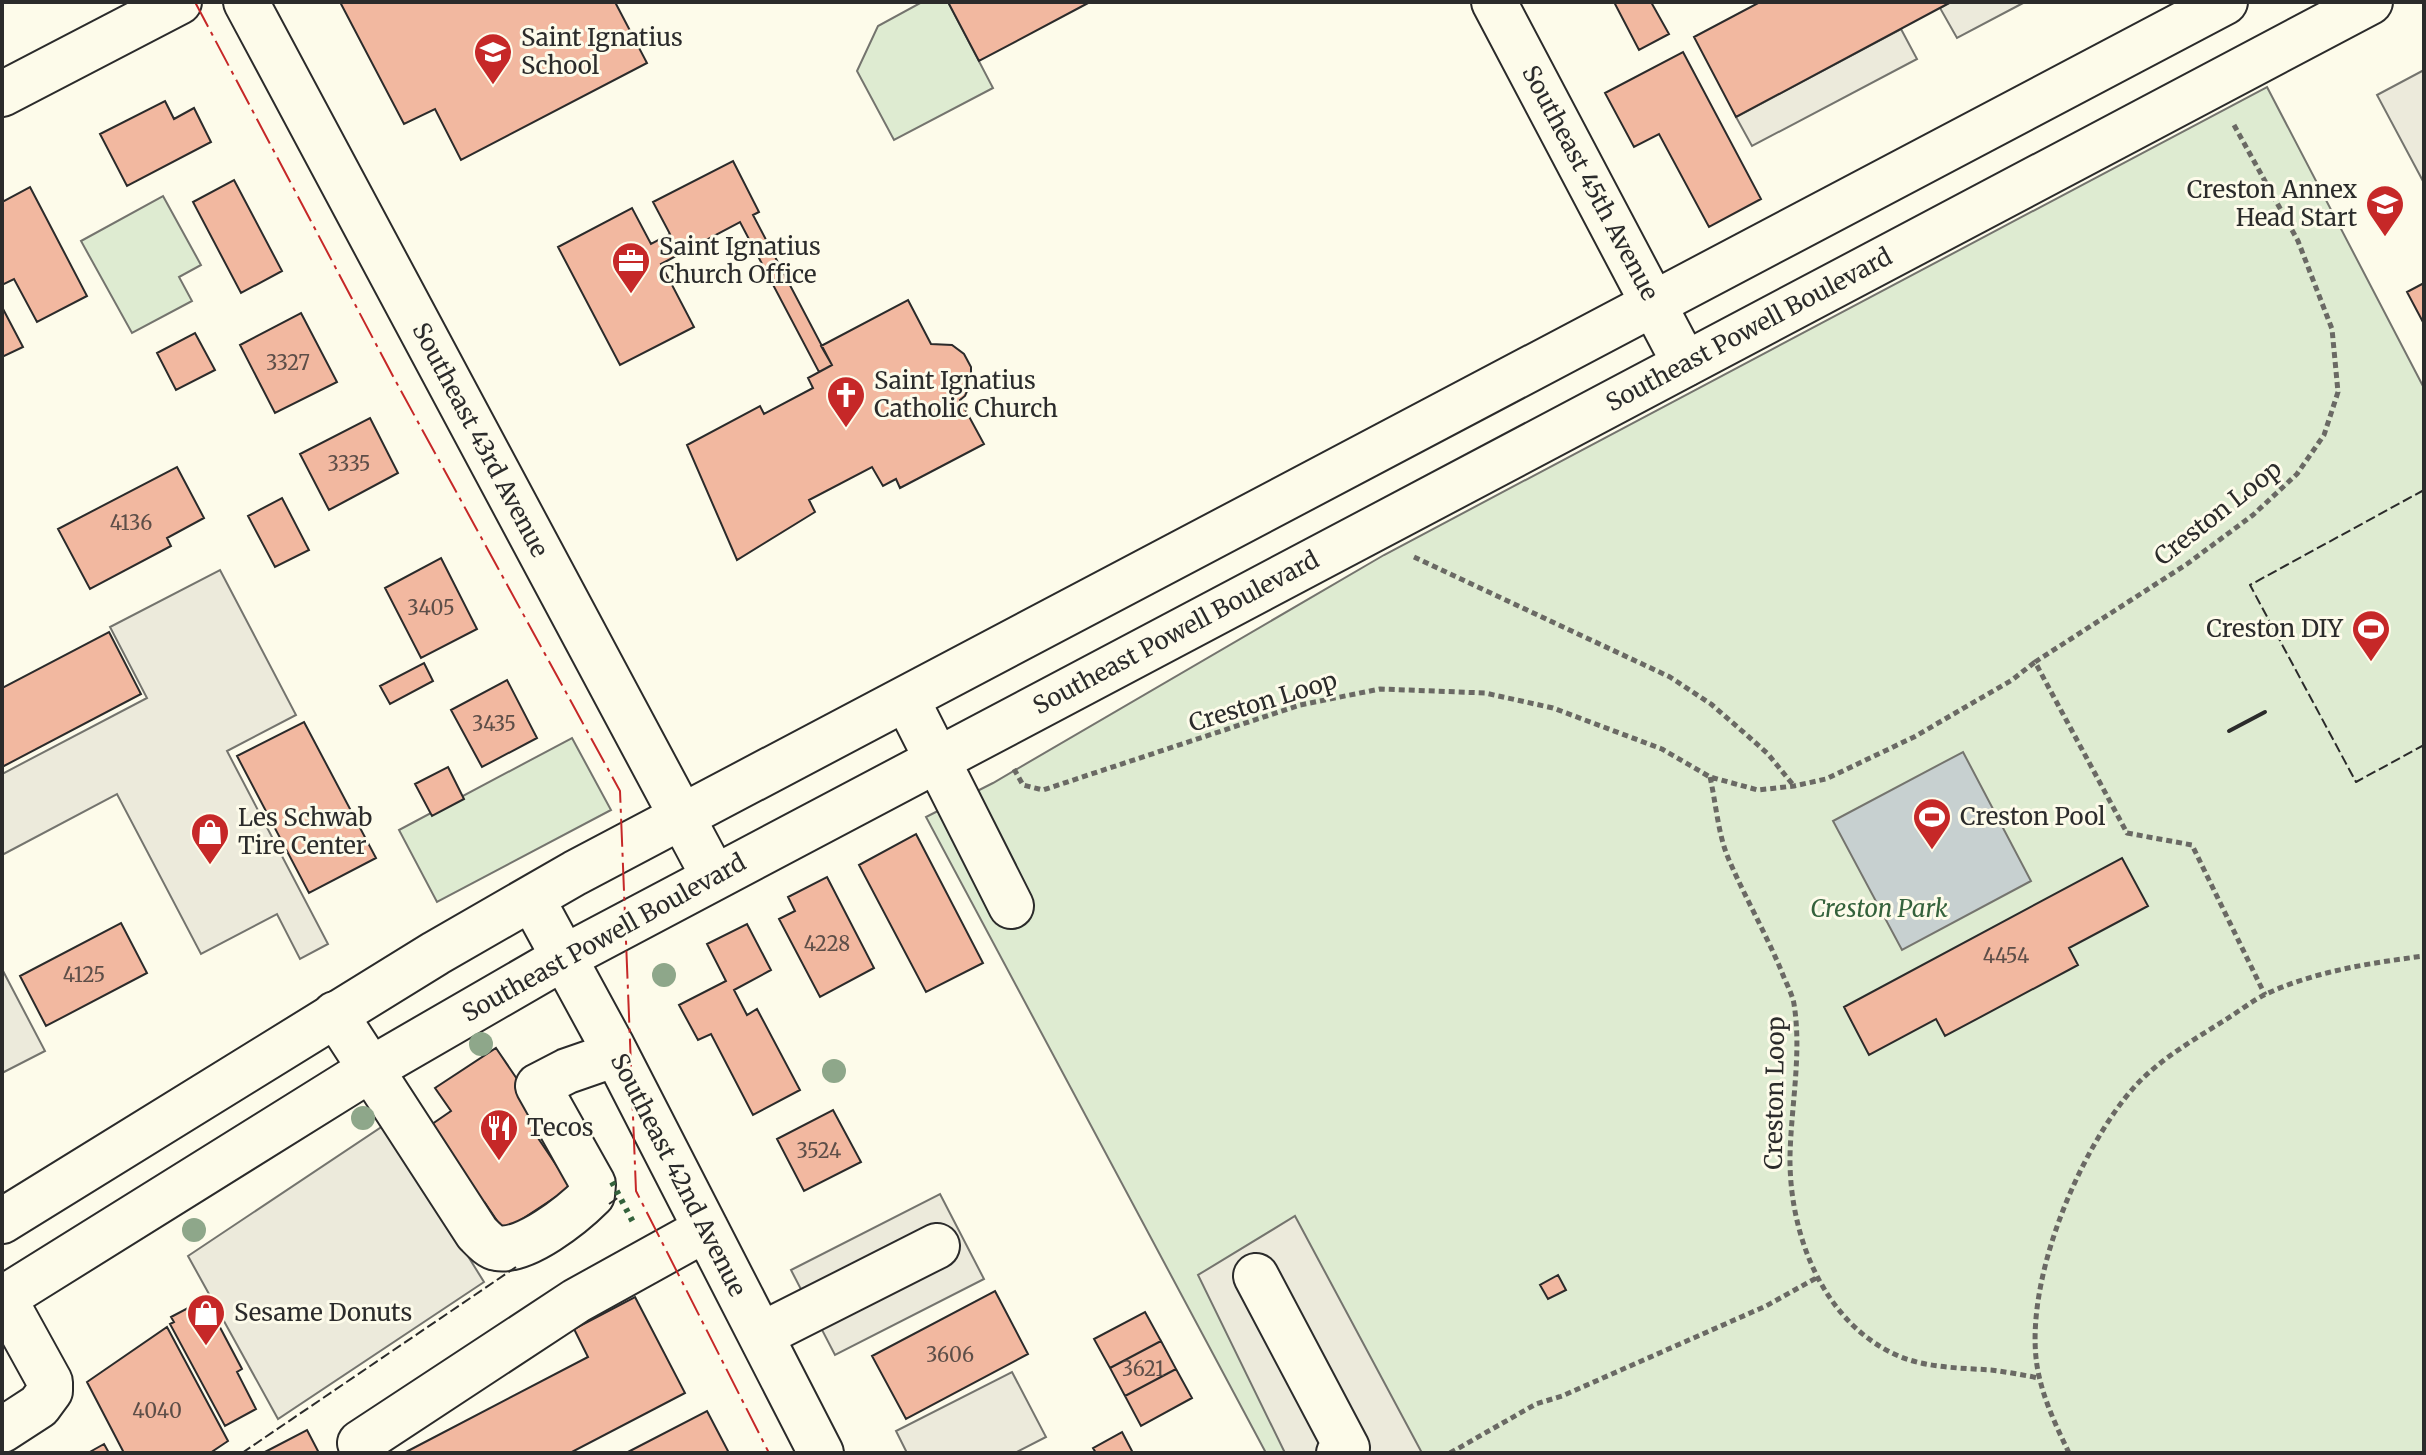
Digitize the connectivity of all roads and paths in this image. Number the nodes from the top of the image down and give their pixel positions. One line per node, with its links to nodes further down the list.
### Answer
1 (179, 2): 6 (main road)
2 (246, 2): 17 (main road, Southeast 43rd Avenue)
3 (1494, 2): 8 (main road, Southeast 45th Avenue)
4 (2225, 2): 8 (main road)
5 (2370, 2): 9 (main road, Southeast Powell Boulevard)
6 (2, 94)
7 (2230, 118): 11 (path, Creston Loop)
8 (1654, 304): 9 (main road, Southeast 45th Avenue); 12 (main road)
9 (1685, 364): 13 (main road, Southeast Powell Boulevard)
10 (1413, 556): 16 (path)
11 (2035, 662): 16 (path, Creston Loop); 23 (path)
12 (907, 700): 14 (main road); 17 (main road)
13 (993, 730): 14 (main road, Southeast Powell Boulevard); 15 (path, Creston Loop)
14 (936, 760): 18 (main road, Southeast Powell Boulevard); 20 (main road)
15 (1710, 777): 16 (path, Creston Loop); 31 (path, Creston Loop)
16 (1794, 786)
17 (683, 818): 18 (main road, Southeast 43rd Avenue); 19 (main road)
18 (714, 877): 22 (main road, Southeast Powell Boulevard)
19 (532, 899): 22 (main road, Southeast 42nd Avenue); 24 (main road)
20 (1011, 906)
21 (2424, 956): 23 (path)
22 (563, 958): 25 (main road, Southeast 42nd Avenue); 26 (main road, Southeast Powell Boulevard)
23 (2265, 995): 34 (path)
24 (335, 1014): 26 (main road); 27 (main road)
25 (616, 1054): 26 (main road); 28 (main road, Southeast 42nd Avenue)
26 (371, 1069): 32 (main road, Southeast Powell Boulevard)
27 (2, 1221)
28 (706, 1229): 33 (main road, Southeast 42nd Avenue); 36 (main road)
29 (937, 1246): 33 (main road)
30 (1256, 1276): 38 (main road)
31 (1818, 1277): 34 (path, Creston Loop); 39 (path)
32 (3, 1298): 35 (main road)
33 (761, 1335): 37 (main road, Southeast 42nd Avenue)
34 (2039, 1378): 40 (path)
35 (2, 1430)
36 (360, 1443)
37 (816, 1451)
38 (1343, 1451)
39 (1450, 1453)
40 (2069, 1453)

